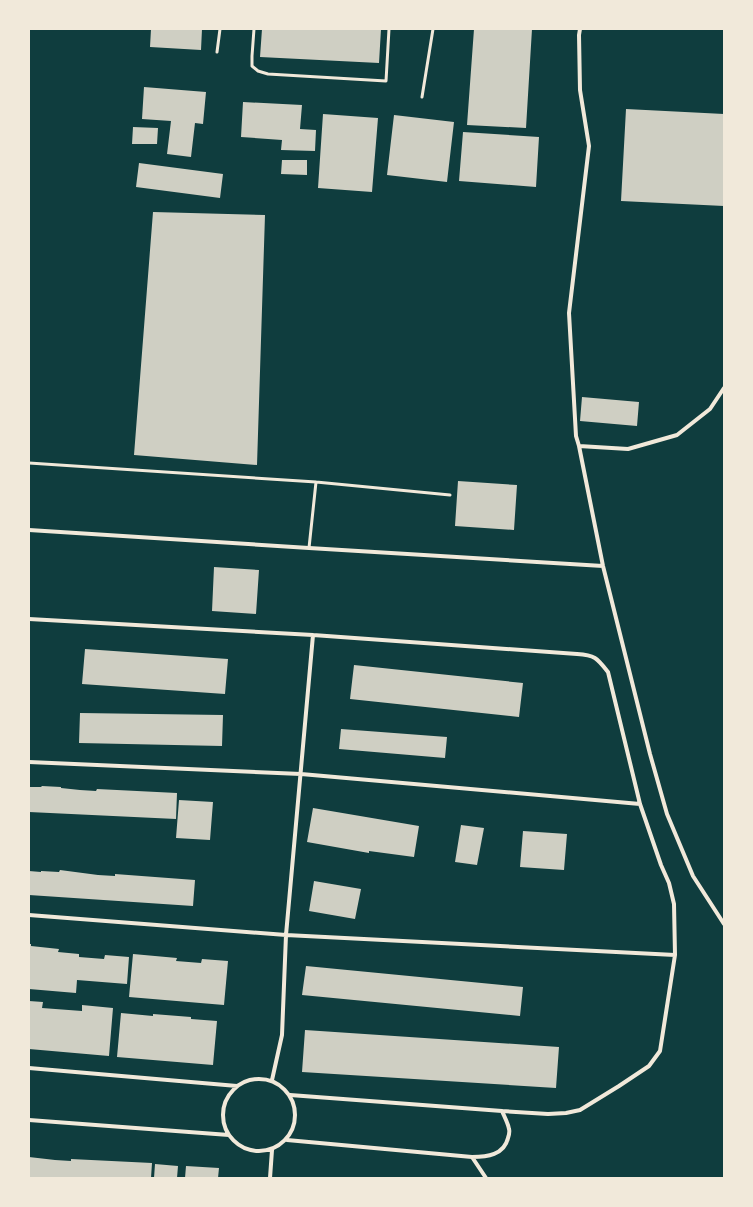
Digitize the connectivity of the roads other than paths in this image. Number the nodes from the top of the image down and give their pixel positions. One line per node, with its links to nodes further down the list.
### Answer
1 (220, 29): 6 (lane)
2 (254, 29): 3 (lane)
3 (389, 29)
4 (433, 29): 7 (lane)
5 (580, 29): 9 (street)
6 (217, 52)
7 (422, 97)
8 (724, 388): 9 (street)
9 (579, 446): 15 (street)
10 (29, 463): 11 (lane)
11 (316, 482): 12 (lane); 14 (lane)
12 (450, 495)
13 (29, 530): 14 (street)
14 (309, 548): 15 (street)
15 (603, 566): 22 (street)
16 (29, 619): 17 (street)
17 (313, 635): 19 (street); 20 (street)
18 (29, 762): 19 (street)
19 (301, 774): 20 (street); 23 (street)
20 (640, 804): 24 (street)
21 (29, 915): 23 (street)
22 (724, 924)
23 (286, 934): 24 (street); 26 (street)
24 (675, 955): 29 (street)
25 (29, 1068): 27 (street)
26 (272, 1080): 27 (street); 28 (street)
27 (237, 1086): 31 (street)
28 (290, 1095): 29 (street); 32 (street)
29 (502, 1111): 34 (street)
30 (29, 1120): 31 (street)
31 (228, 1135): 33 (street)
32 (287, 1140): 33 (street); 34 (street)
33 (272, 1150): 35 (street)
34 (472, 1157): 36 (street)
35 (270, 1178)
36 (486, 1178)

